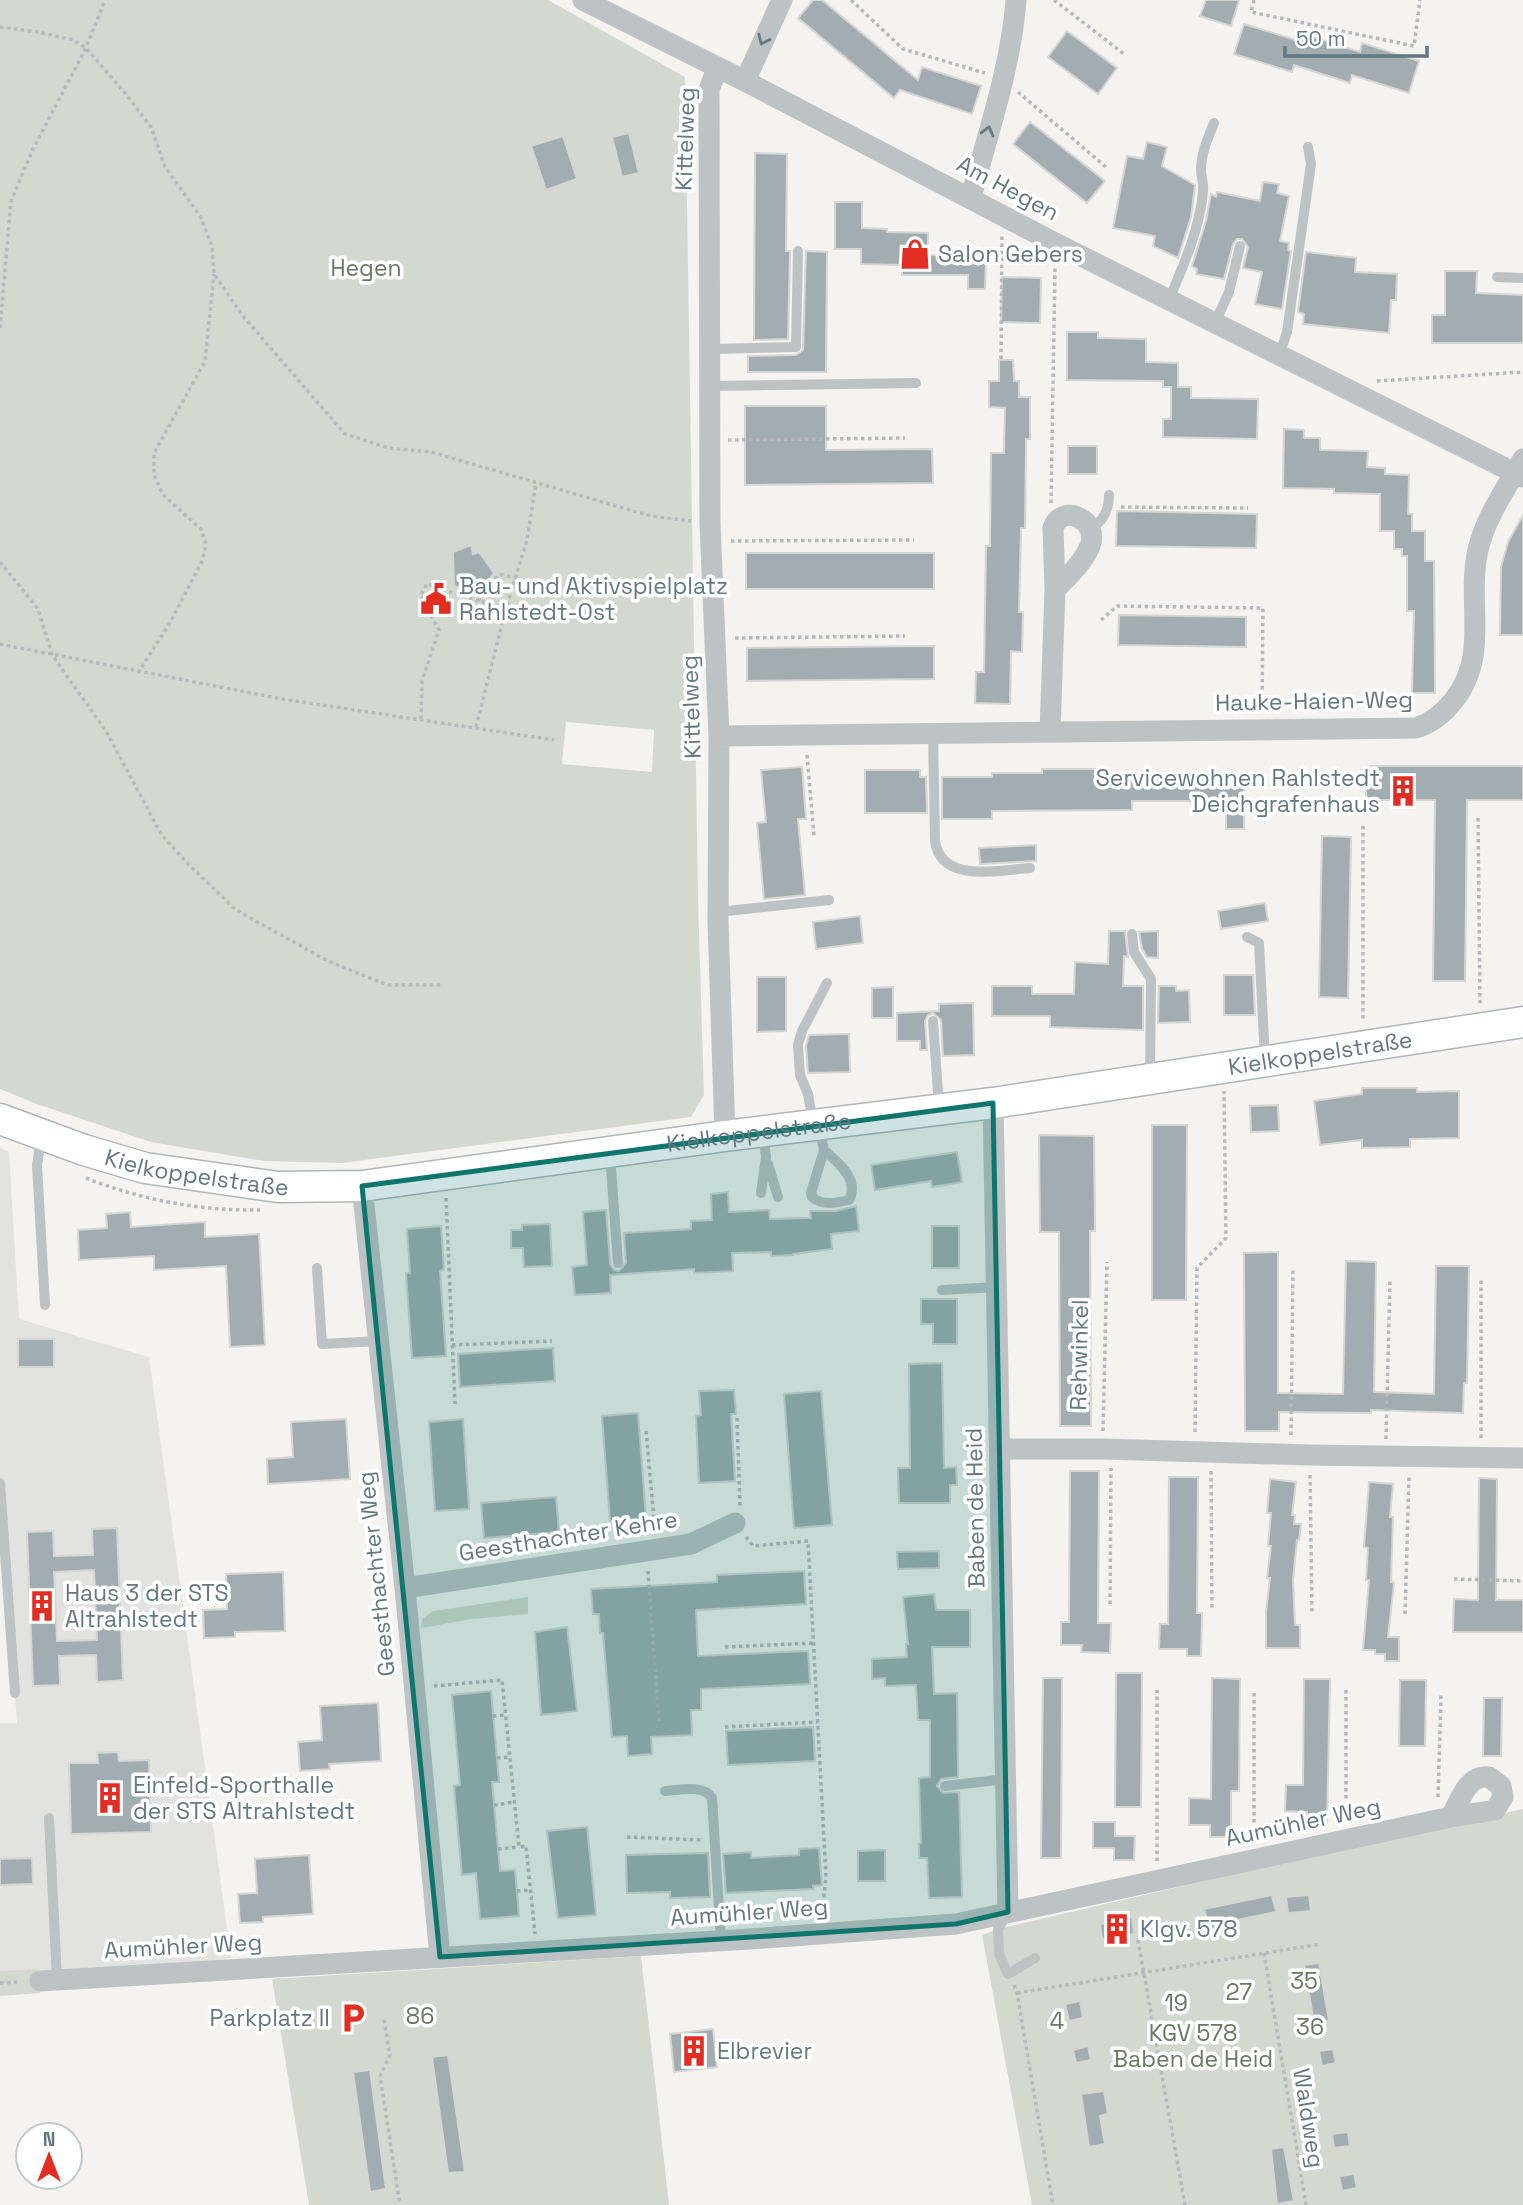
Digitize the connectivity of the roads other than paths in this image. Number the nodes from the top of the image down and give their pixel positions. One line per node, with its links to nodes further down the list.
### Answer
1 (583, 0): 4 (street, Am Hegen)
2 (782, 0): 5 (street, one-way to 5)
3 (1016, 0): 8 (street, one-way to 3)
4 (717, 68): 5 (street, Am Hegen); 15 (street, Kittelweg)
5 (745, 81): 8 (street, Am Hegen)
6 (1214, 123): 13 (lane)
7 (1308, 147): 16 (lane)
8 (971, 197): 13 (street, Am Hegen)
9 (1240, 246): 14 (lane)
10 (798, 251): 15 (lane)
11 (1497, 277): 12 (lane)
12 (1523, 278)
13 (1169, 300): 14 (street, Am Hegen)
14 (1214, 323): 16 (street, Am Hegen)
15 (710, 349): 18 (street, Kittelweg)
16 (1279, 356): 19 (street, Am Hegen)
17 (916, 383): 18 (lane)
18 (710, 386): 25 (street, Kittelweg)
19 (1520, 470): 23 (street, Hauke-Haien-Weg)
20 (1109, 495): 21 (lane)
21 (1091, 532): 22 (street); 22 (street)
22 (1055, 590): 23 (street)
23 (1050, 731): 24 (street, Hauke-Haien-Weg)
24 (933, 733): 25 (street, Hauke-Haien-Weg); 26 (lane)
25 (719, 736): 28 (street, Kittelweg)
26 (1030, 868)
27 (829, 900): 28 (lane)
28 (718, 912): 41 (street, Kittelweg)
29 (1132, 934): 35 (lane)
30 (1247, 937): 34 (lane)
31 (827, 983): 39 (lane)
32 (933, 1021): 37 (lane)
33 (1523, 1022): 34 (street, Kielkoppelstraße)
34 (1265, 1060): 35 (street, Kielkoppelstraße)
35 (1150, 1078): 36 (street, Kielkoppelstraße)
36 (993, 1103): 37 (street, Kielkoppelstraße); 49 (street, Baben de Heid)
37 (939, 1110): 39 (street, Kielkoppelstraße)
38 (0, 1119): 40 (street, Kielkoppelstraße)
39 (819, 1133): 39 (lane); 42 (street, Kielkoppelstraße)
40 (42, 1135): 44 (street, Kielkoppelstraße); 51 (lane)
41 (725, 1136): 42 (street, Kielkoppelstraße); 43 (street, Kielkoppelstraße)
42 (765, 1144): 45 (lane); 46 (lane)
43 (610, 1152): 44 (street, Kielkoppelstraße); 47 (lane)
44 (362, 1186): 52 (street, Geesthachter Weg)
45 (761, 1193)
46 (778, 1198)
47 (618, 1263)
48 (317, 1268): 52 (lane)
49 (997, 1287): 50 (lane); 53 (street, Baben de Heid)
50 (942, 1290)
51 (46, 1305)
52 (378, 1341): 57 (street, Geesthachter Weg)
53 (1000, 1449): 54 (street); 59 (street, Baben de Heid)
54 (1523, 1458)
55 (0, 1483): 58 (lane)
56 (735, 1523): 57 (street, Geesthachter Kehre)
57 (405, 1588): 66 (street, Geesthachter Weg)
58 (15, 1693)
59 (1006, 1779): 60 (lane); 64 (street, Baben de Heid)
60 (945, 1786)
61 (665, 1791): 65 (lane)
62 (49, 1818): 68 (lane)
63 (1444, 1819): 64 (street, Aumühler Weg)
64 (1008, 1912): 65 (street, Aumühler Weg); 67 (lane)
65 (720, 1940): 66 (street, Aumühler Weg)
66 (440, 1957): 68 (street, Aumühler Weg)
67 (1035, 1958)
68 (48, 1980)

